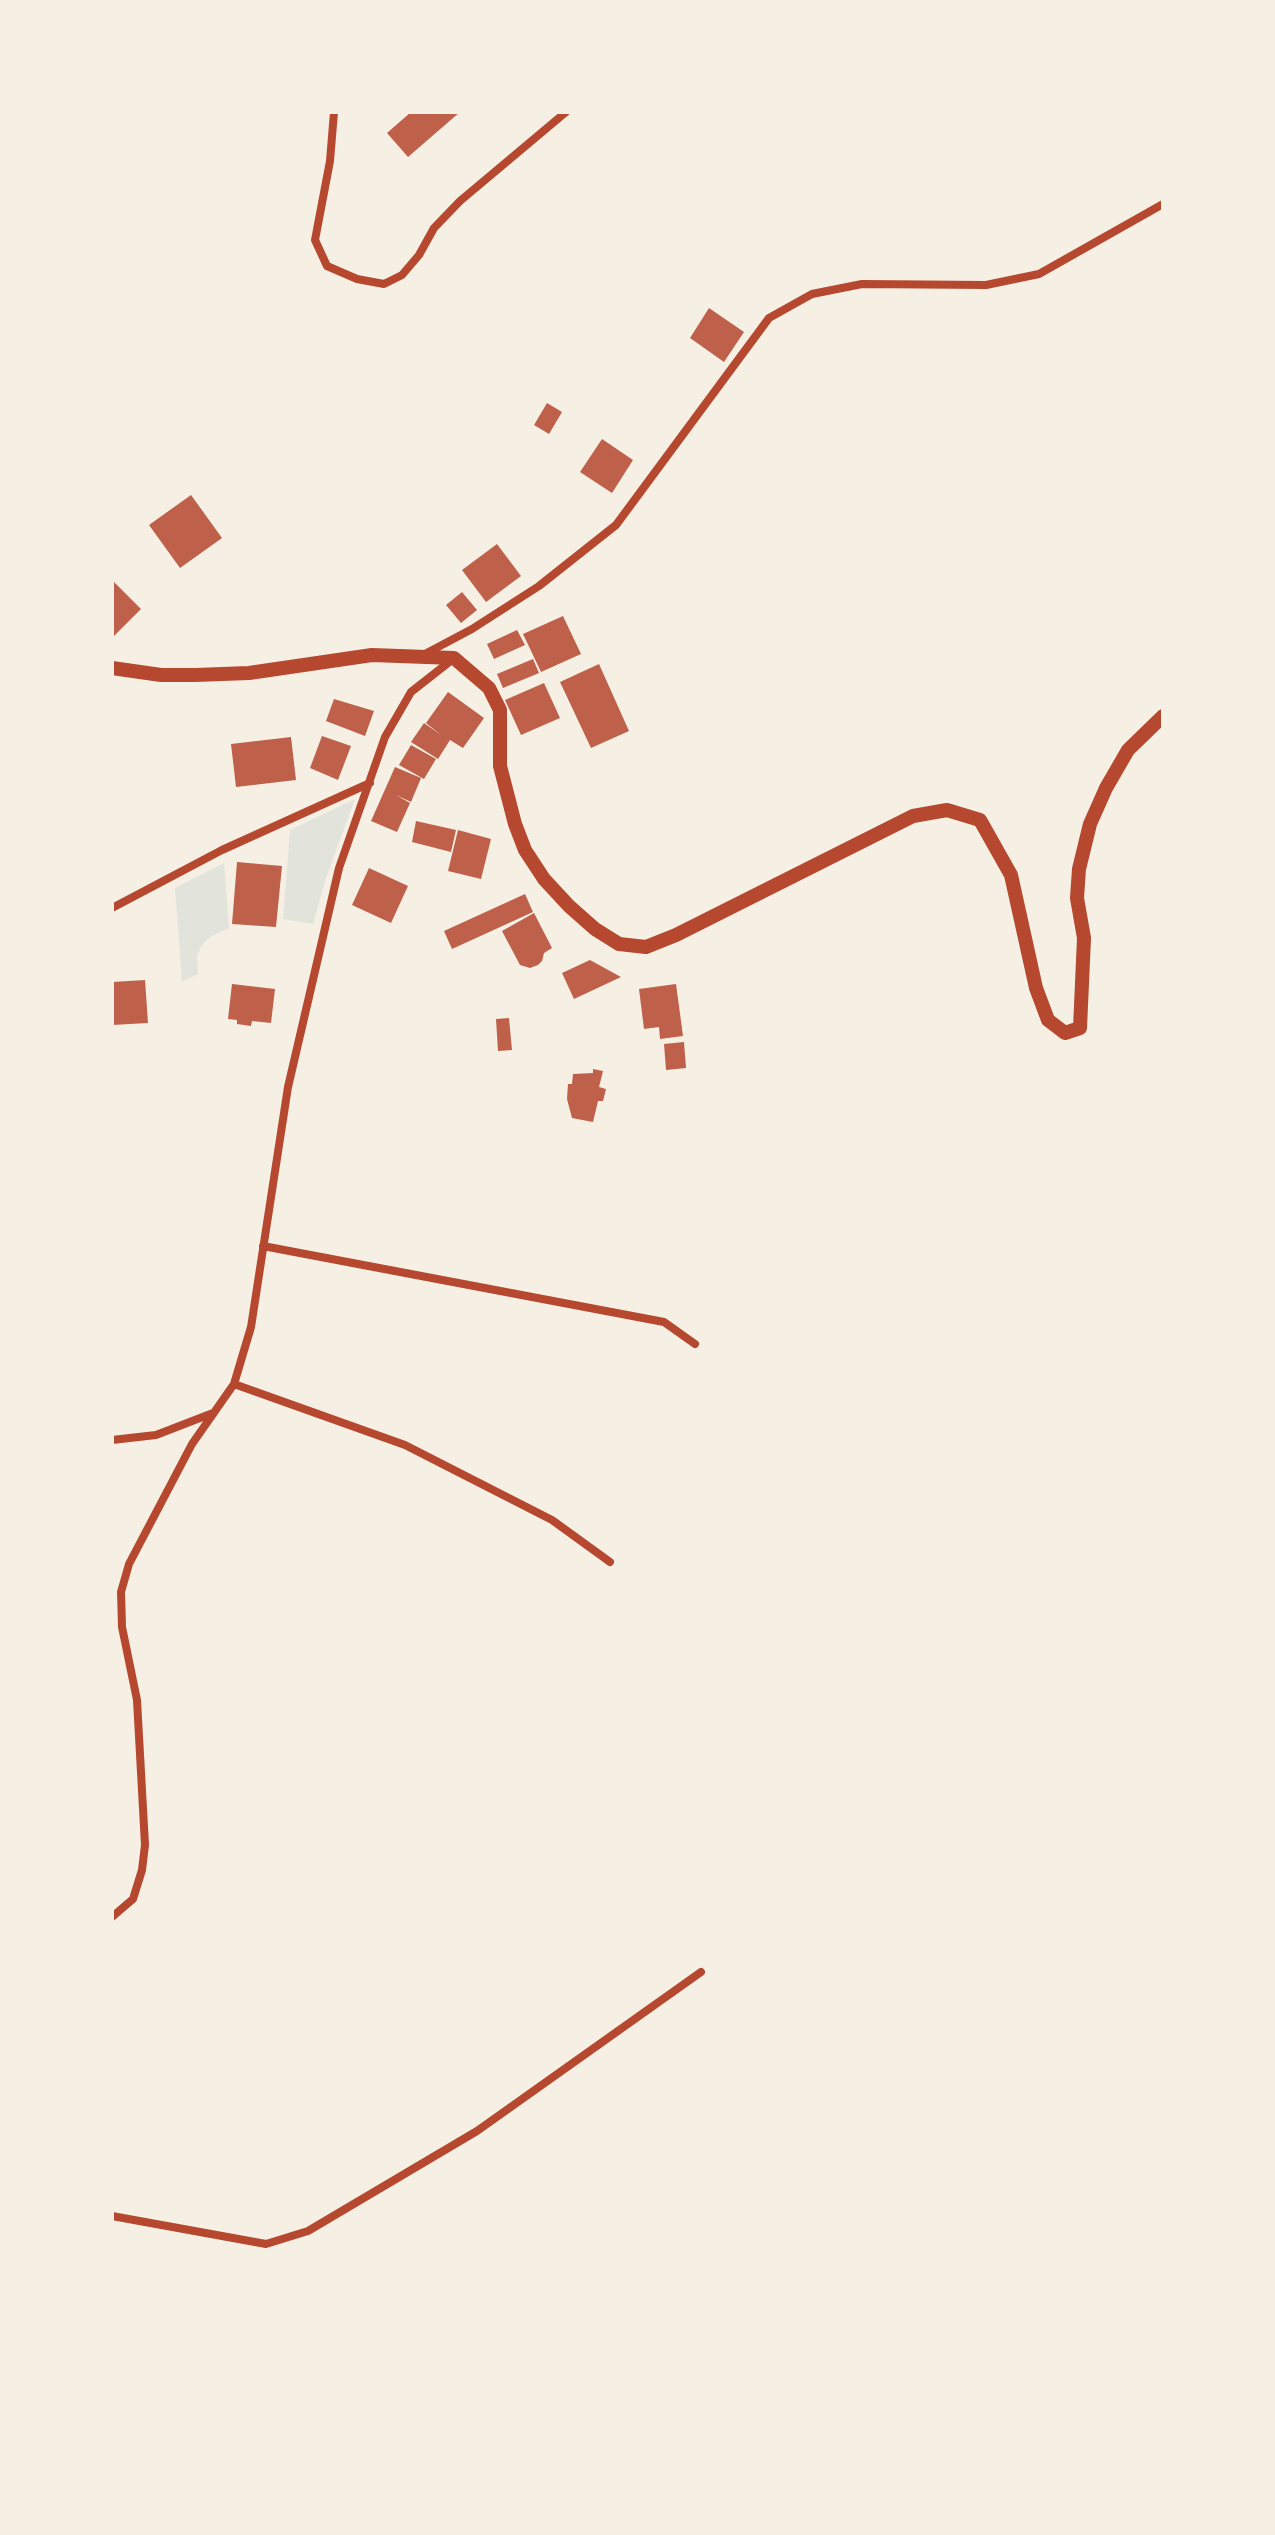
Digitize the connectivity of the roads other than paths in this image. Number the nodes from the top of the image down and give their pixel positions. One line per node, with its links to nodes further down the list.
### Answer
1 (334, 112): 2 (street)
2 (566, 112)
3 (1163, 204): 4 (street)
4 (423, 655): 5 (street); 6 (street)
5 (454, 658): 7 (street); 8 (street)
6 (115, 671)
7 (1163, 716)
8 (370, 783): 9 (street); 10 (street)
9 (112, 908)
10 (263, 1246): 11 (street); 12 (street)
11 (695, 1344)
12 (234, 1384): 13 (street); 15 (street)
13 (214, 1413): 14 (street); 16 (street)
14 (112, 1440)
15 (610, 1562)
16 (112, 1917)
17 (701, 1972): 18 (street)
18 (112, 2216)

